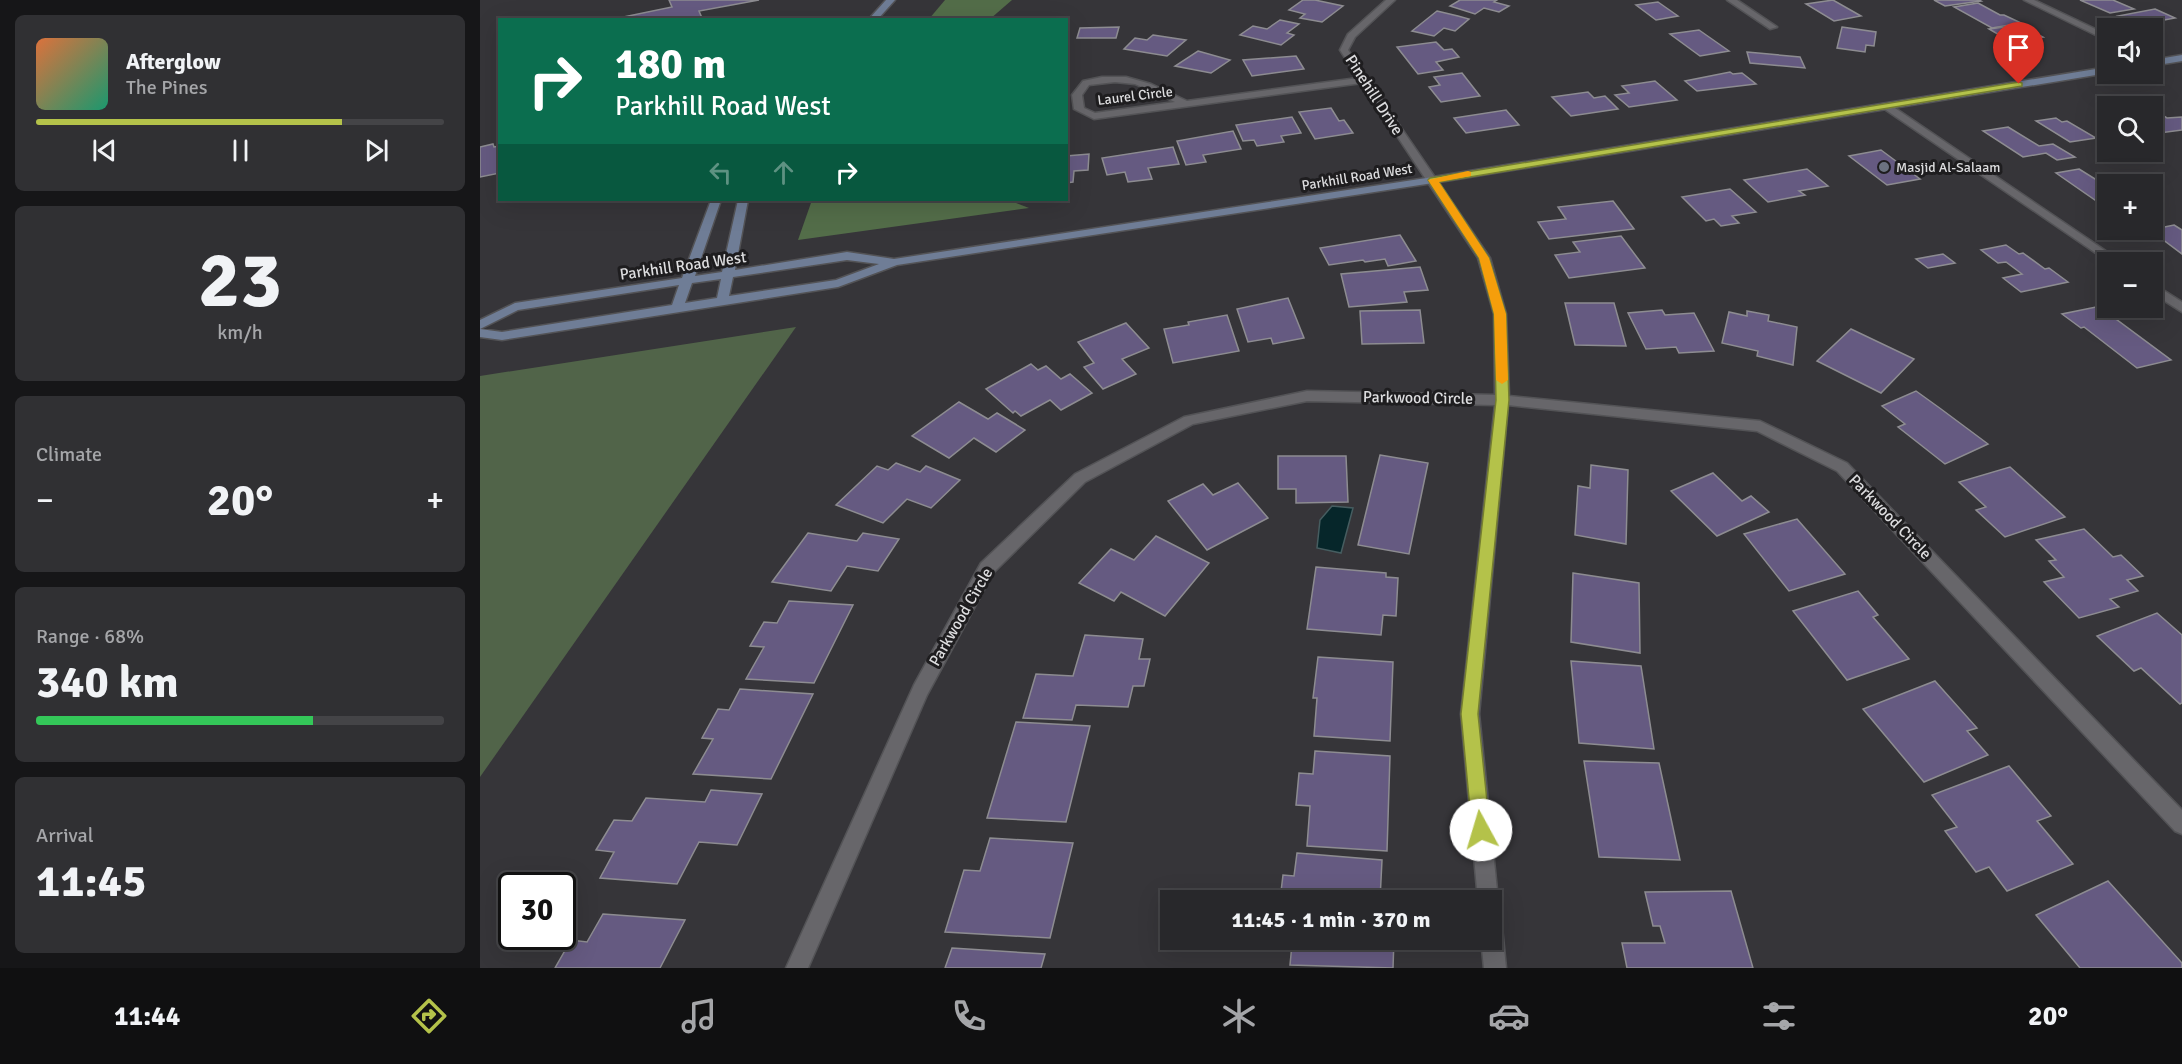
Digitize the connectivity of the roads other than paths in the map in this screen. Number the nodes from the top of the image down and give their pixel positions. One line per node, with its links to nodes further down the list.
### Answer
1 (891, 0): 5 (main road)
2 (1391, 0): 11 (street, Pinehill Drive)
3 (1731, 0): 6 (street)
4 (2028, 0): 7 (street)
5 (874, 18)
6 (1773, 27)
7 (2097, 34)
8 (2182, 58): 9 (main road)
9 (2163, 61)
10 (2097, 72): 13 (main road, Parkhill Road West)
11 (1364, 80): 12 (street, Laurel Circle); 14 (street, Pinehill Drive)
12 (1185, 103): 12 (street, Laurel Circle)
13 (1886, 106): 14 (main road, Parkhill Road West); 17 (street)
14 (1433, 180): 18 (main road, Parkhill Road West); 27 (street, Pinehill Drive)
15 (716, 201): 20 (main road)
16 (743, 201): 19 (main road)
17 (2101, 252)
18 (895, 262): 19 (main road, Parkhill Road West); 22 (main road, Parkhill Road West)
19 (727, 276): 20 (main road, Parkhill Road West); 22 (main road)
20 (686, 282): 24 (main road); 25 (main road, Parkhill Road West)
21 (2163, 295): 23 (street)
22 (722, 302): 24 (main road, Parkhill Road West)
23 (2182, 308)
24 (677, 309): 26 (main road, Parkhill Road West)
25 (480, 325)
26 (480, 333)
27 (1502, 400): 28 (street, Parkwood Circle); 29 (street, Pinehill Drive); 31 (street, Parkwood Circle)
28 (2182, 824)
29 (1487, 890)
30 (1493, 950): 32 (street)
31 (797, 968)
32 (1495, 968)

